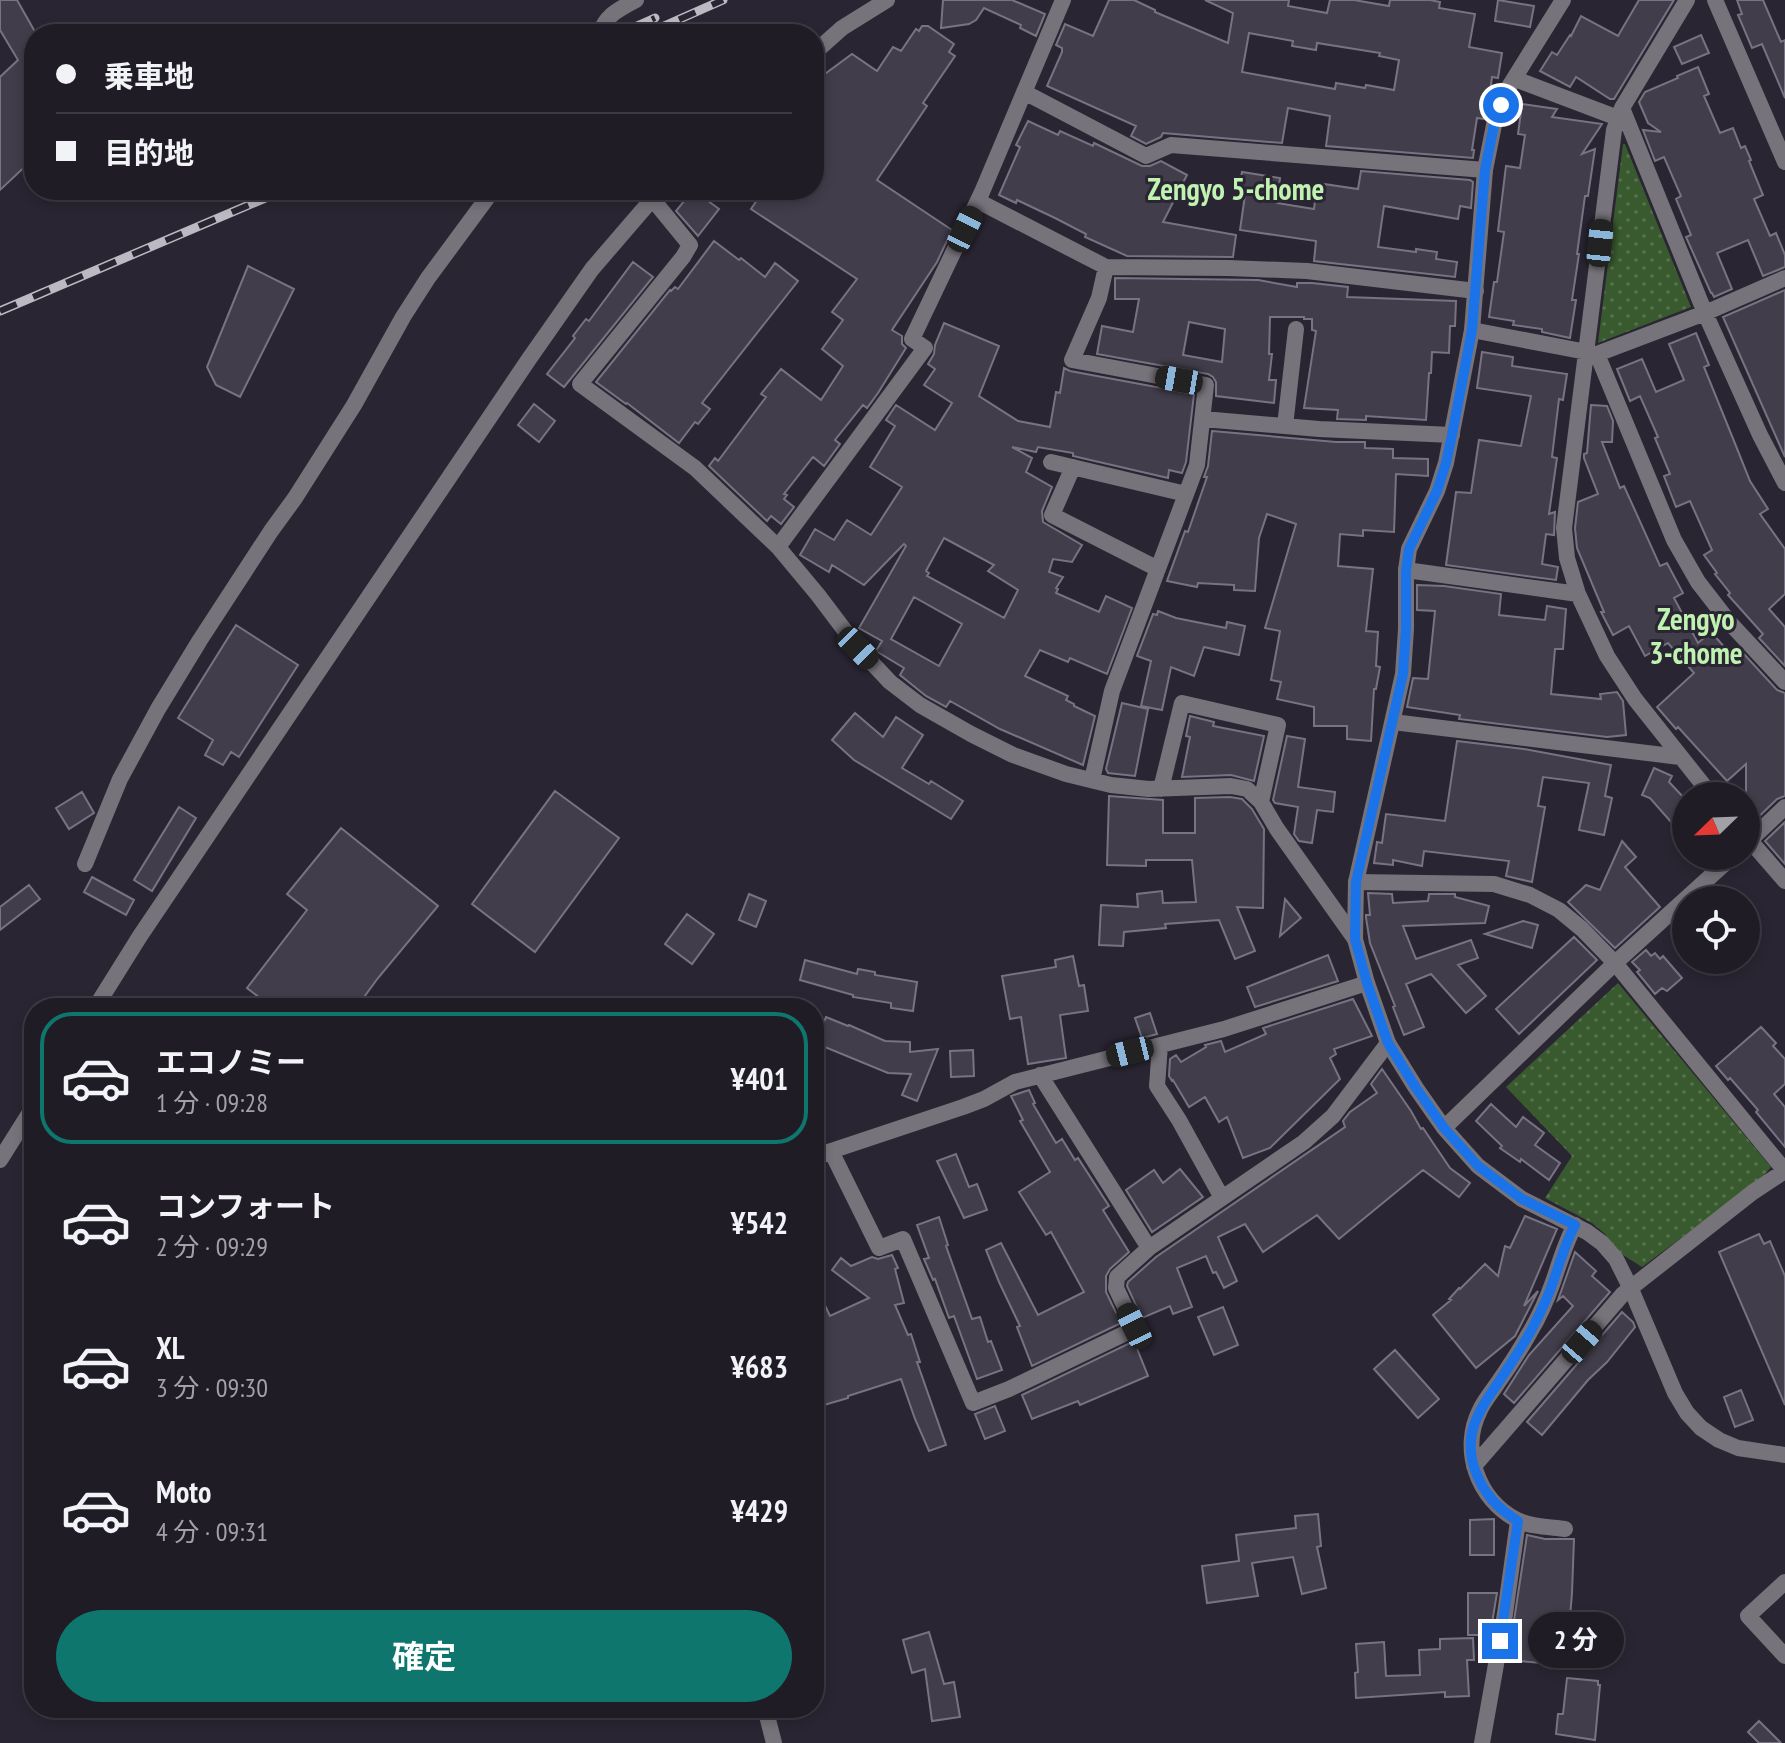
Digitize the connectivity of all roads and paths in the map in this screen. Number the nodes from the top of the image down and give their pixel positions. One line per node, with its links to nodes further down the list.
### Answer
1 (636, 0): 7 (street)
2 (887, 0): 8 (street)
3 (1563, 0): 9 (street)
4 (1687, 0): 11 (street)
5 (1715, 0): 12 (street)
6 (1059, 1): 10 (street)
7 (603, 24)
8 (824, 44)
9 (1515, 79): 11 (street); 13 (street)
10 (1024, 92): 13 (street); 17 (street)
11 (1620, 113): 21 (street); 24 (street)
12 (1785, 162)
13 (1485, 170): 20 (street)
14 (486, 200): 46 (street)
15 (646, 200): 53 (street)
16 (657, 200): 32 (street)
17 (978, 201): 18 (street); 32 (street)
18 (1106, 267): 20 (street); 25 (street)
19 (1785, 278): 21 (street)
20 (1476, 291): 23 (street)
21 (1705, 313): 24 (street); 30 (street)
22 (1296, 329): 26 (street)
23 (1472, 330): 24 (street); 27 (street)
24 (1592, 353): 35 (street); 36 (street)
25 (1203, 419): 26 (street); 31 (street)
26 (1285, 426): 27 (street)
27 (1452, 435): 34 (street)
28 (1051, 462): 29 (street)
29 (1073, 467): 31 (street); 33 (street)
30 (1785, 483)
31 (1186, 494): 33 (street)
32 (778, 547): 39 (street)
33 (1158, 569): 39 (street)
34 (1406, 570): 35 (street); 37 (street)
35 (1578, 594): 38 (street)
36 (1785, 682)
37 (1393, 722): 38 (street); 49 (street)
38 (1680, 757): 40 (street)
39 (1092, 780): 41 (street)
40 (1701, 782)
41 (1161, 789): 42 (street); 42 (street)
42 (1261, 802): 50 (street)
43 (1785, 807): 44 (street)
44 (1760, 829)
45 (1760, 854): 48 (street)
46 (85, 864)
47 (1718, 870): 51 (street)
48 (1785, 881)
49 (1356, 882): 50 (street); 51 (street)
50 (1355, 939): 52 (street)
51 (1615, 963): 58 (street); 62 (street)
52 (1367, 983): 54 (street); 55 (street)
53 (101, 998)
54 (1388, 1043): 58 (street); 63 (street)
55 (1160, 1045): 56 (street); 63 (street)
56 (1040, 1075): 59 (street); 65 (street)
57 (24, 1122): 61 (street)
58 (1444, 1128): 64 (street)
59 (831, 1151): 60 (street); 65 (street)
60 (824, 1154)
61 (0, 1160)
62 (1785, 1171): 66 (street)
63 (1222, 1198): 65 (street)
64 (1575, 1225): 66 (street); 68 (street)
65 (1149, 1248)
66 (1631, 1289): 67 (street); 68 (street)
67 (1785, 1455)
68 (1474, 1466): 69 (street)
69 (1518, 1521): 70 (street); 75 (street)
70 (1565, 1529)
71 (1785, 1582): 72 (street)
72 (1785, 1656)
73 (768, 1718): 74 (street)
74 (774, 1743)
75 (1482, 1743)

